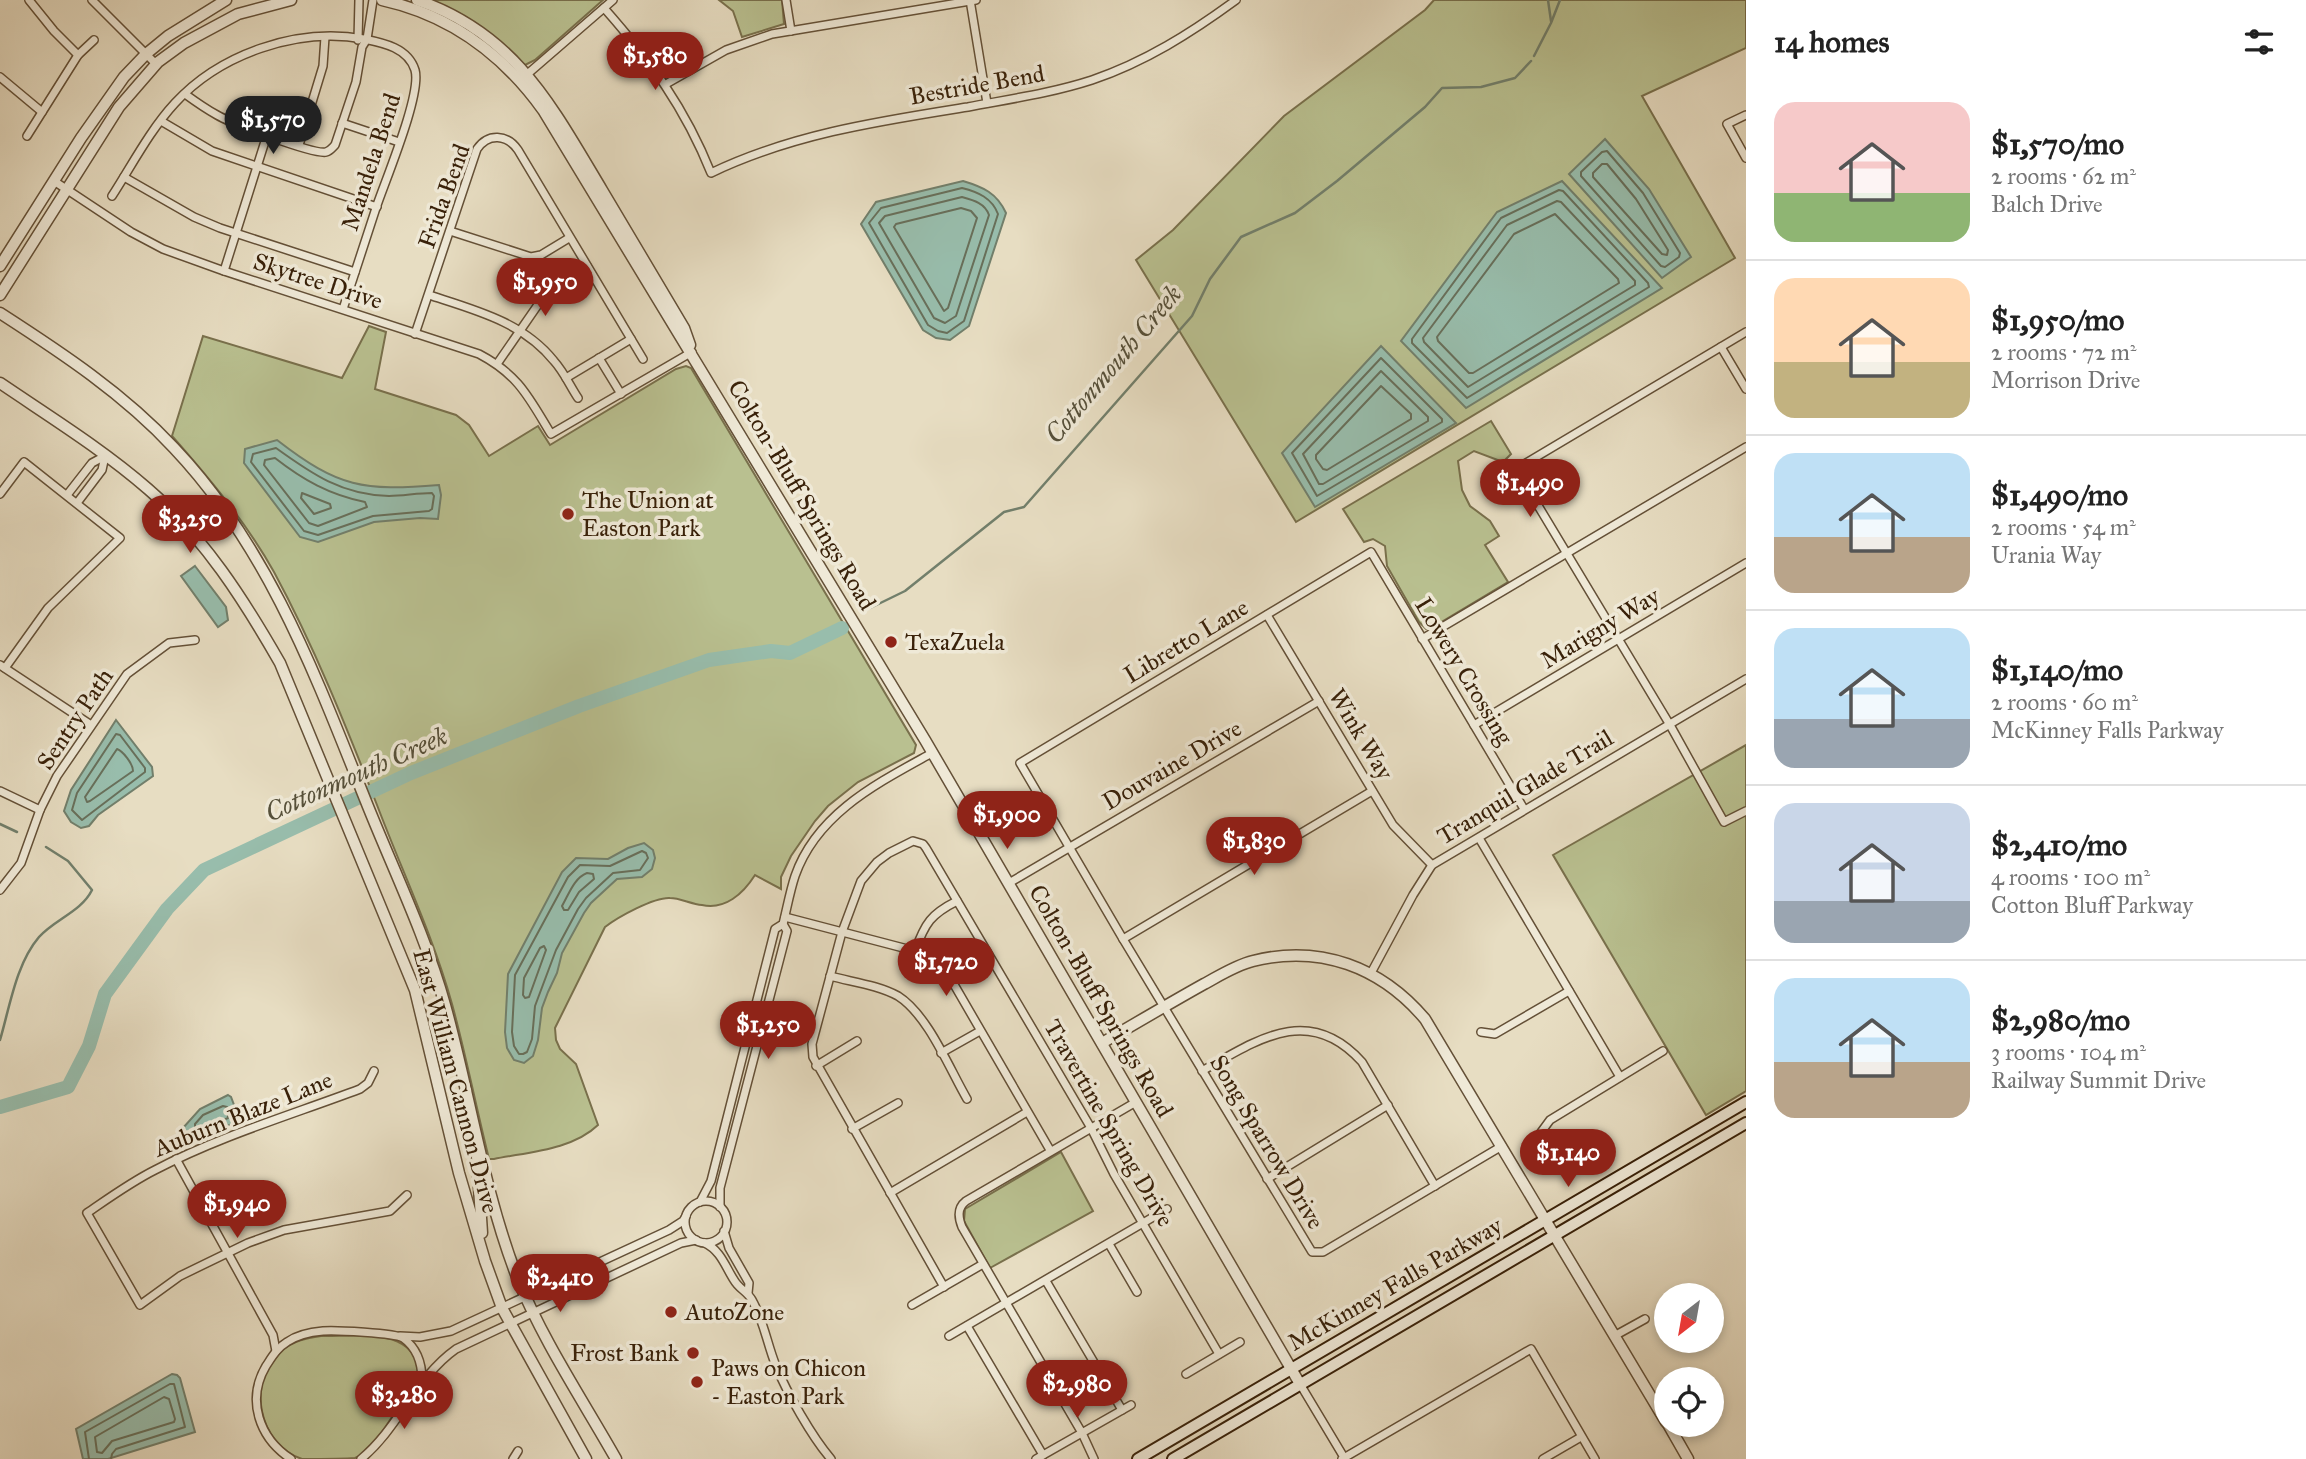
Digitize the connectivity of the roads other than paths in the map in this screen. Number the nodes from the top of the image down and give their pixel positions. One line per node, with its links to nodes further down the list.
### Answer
1 (29, 0): 20 (street)
2 (92, 0): 19 (street)
3 (226, 0): 19 (street)
4 (291, 0): 21 (street)
5 (359, 0): 16 (street)
6 (373, 0): 18 (street)
7 (382, 0): 23 (street, Colton-Bluff Springs Road)
8 (417, 0): 23 (street, Colton-Bluff Springs Road)
9 (613, 0): 13 (street)
10 (786, 0): 14 (street)
11 (972, 0): 14 (street); 26 (street)
12 (1236, 0): 26 (street, Bestride Bend)
13 (604, 8): 23 (street); 24 (street)
14 (791, 31): 24 (street)
15 (325, 37): 16 (street, Mandela Bend); 25 (street, Mandela Bend); 34 (street)
16 (357, 38): 18 (street, Mandela Bend)
17 (94, 40): 20 (street)
18 (364, 43): 30 (street); 33 (street, Mandela Bend)
19 (146, 54): 21 (street); 38 (street)
20 (78, 55): 27 (street)
21 (156, 64): 39 (street)
22 (0, 77): 27 (street)
23 (524, 77): 58 (street, Colton-Bluff Springs Road)
24 (667, 84): 26 (street, Bestride Bend)
25 (186, 94): 29 (street, Mandela Bend); 32 (street)
26 (987, 103)
27 (42, 112): 31 (street)
28 (1746, 115): 35 (street)
29 (161, 121): 36 (street); 37 (street, Mandela Bend)
30 (342, 123): 33 (street); 34 (street)
31 (27, 135)
32 (267, 135): 34 (street); 36 (street)
33 (400, 142): 41 (street, Mandela Bend)
34 (299, 145)
35 (1746, 158)
36 (257, 166): 41 (street); 43 (street)
37 (124, 177): 40 (street, Mandela Bend); 43 (street)
38 (54, 181): 39 (street, Skytree Drive); 45 (street)
39 (67, 189): 47 (street, Skytree Drive); 49 (street)
40 (113, 196)
41 (377, 207): 48 (street, Mandela Bend)
42 (450, 231): 44 (street); 44 (street, Frida Bend); 50 (street, Frida Bend)
43 (236, 233): 47 (street); 48 (street)
44 (569, 238): 46 (street, Frida Bend)
45 (0, 266)
46 (587, 266): 53 (street); 56 (street, Frida Bend)
47 (223, 271): 51 (street, Skytree Drive)
48 (355, 272): 51 (street, Mandela Bend)
49 (0, 295)
50 (429, 295): 53 (street); 55 (street, Frida Bend)
51 (343, 309): 55 (street, Skytree Drive)
52 (0, 313): 120 (street, East William Cannon Drive)
53 (520, 330): 61 (street); 62 (street)
54 (1746, 332): 57 (street)
55 (415, 334): 61 (street, Skytree Drive)
56 (631, 339): 59 (street); 60 (street, Frida Bend)
57 (1721, 347): 64 (street); 72 (street)
58 (692, 352): 65 (street); 84 (street, Colton-Bluff Springs Road)
59 (599, 358): 62 (street); 65 (street)
60 (643, 359)
61 (498, 363): 65 (street, Skytree Drive)
62 (566, 378): 66 (street)
63 (0, 383): 145 (street, East William Cannon Drive)
64 (1746, 389)
65 (621, 394)
66 (578, 398)
67 (1746, 447): 72 (street)
68 (0, 494): 69 (street)
69 (66, 495): 70 (street); 70 (street)
70 (77, 503): 78 (street)
71 (1371, 552): 74 (street, Libretto Lane); 75 (street, Lowery Crossing)
72 (1568, 554): 75 (street); 76 (street)
73 (1746, 563): 76 (street, Marigny Way)
74 (1267, 615): 80 (street, Wink Way); 85 (street, Libretto Lane)
75 (1422, 639): 83 (street, Lowery Crossing)
76 (1619, 639): 81 (street); 83 (street, Marigny Way)
77 (195, 640): 82 (street, Sentry Path)
78 (3, 666): 82 (street)
79 (1746, 679): 81 (street, Tranquil Glade Trail)
80 (1318, 701): 87 (street, Wink Way); 92 (street, Douvaine Drive)
81 (1670, 724): 88 (street, Tranquil Glade Trail); 90 (street)
82 (91, 725): 89 (street, Sentry Path)
83 (1474, 725): 88 (street, Lowery Crossing)
84 (932, 753): 94 (street, Colton-Bluff Springs Road); 97 (street)
85 (1020, 763): 92 (street, Song Sparrow Drive)
86 (0, 791): 89 (street)
87 (1372, 791): 93 (street, Wink Way); 99 (street)
88 (1524, 809): 91 (street, Tranquil Glade Trail)
89 (40, 810): 95 (street, Sentry Path)
90 (1746, 811)
91 (1479, 838): 93 (street, Tranquil Glade Trail); 103 (street)
92 (1070, 848): 94 (street, Douvaine Drive); 99 (street, Song Sparrow Drive)
93 (1432, 865): 101 (street, Tranquil Glade Trail)
94 (1009, 883): 108 (street, Colton-Bluff Springs Road)
95 (0, 890)
96 (957, 901): 98 (street, Travertine Spring Drive); 100 (street); 124 (street, Travertine Spring Drive)
97 (784, 920): 98 (street); 133 (street); 134 (street)
98 (842, 932): 100 (street); 102 (street)
99 (1122, 939): 104 (street, Song Sparrow Drive)
100 (915, 951): 105 (street)
101 (1371, 974): 104 (street); 126 (street)
102 (830, 976): 110 (street); 111 (street)
103 (1569, 991): 106 (street); 114 (street)
104 (1163, 1007): 108 (street); 113 (street, Song Sparrow Drive)
105 (980, 1031): 110 (street); 121 (street)
106 (1481, 1032)
107 (857, 1041): 111 (street)
108 (1102, 1043): 116 (street, Colton-Bluff Springs Road)
109 (1663, 1051): 114 (street)
110 (941, 1053): 115 (street)
111 (816, 1066): 123 (street)
112 (374, 1071): 128 (street, Auburn Blaze Lane)
113 (1202, 1072): 119 (street); 129 (street, Song Sparrow Drive)
114 (1620, 1077): 125 (street)
115 (967, 1099)
116 (1136, 1102): 124 (street); 167 (street, Colton-Bluff Springs Road)
117 (1746, 1102): 137 (main road, McKinney Falls Parkway)
118 (898, 1103): 123 (street)
119 (1388, 1105): 129 (street); 130 (street)
120 (470, 1109): 145 (street, East William Cannon Drive); 151 (street, East William Cannon Drive)
121 (1027, 1112): 127 (street); 131 (street)
122 (1746, 1124): 140 (main road, McKinney Falls Parkway)
123 (852, 1129): 131 (street)
124 (1091, 1129): 127 (street); 138 (street, Travertine Spring Drive)
125 (1539, 1135)
126 (1502, 1146): 130 (street, Song Sparrow Drive); 137 (street)
127 (1050, 1150): 146 (street)
128 (176, 1159): 144 (street); 144 (street, Auburn Blaze Lane)
129 (1267, 1179): 130 (street, Song Sparrow Drive)
130 (1435, 1186)
131 (890, 1193): 148 (street)
132 (407, 1195): 144 (street)
133 (700, 1202): 134 (street); 136 (street)
134 (720, 1207): 139 (street)
135 (1167, 1209): 138 (street)
136 (686, 1216): 141 (street); 151 (street)
137 (1546, 1220): 140 (street); 167 (main road, McKinney Falls Parkway)
138 (1143, 1223): 143 (street); 166 (street, Travertine Spring Drive)
139 (724, 1231): 142 (street); 150 (street)
140 (1555, 1235): 160 (street); 170 (main road, McKinney Falls Parkway)
141 (696, 1240): 142 (street); 155 (street)
142 (705, 1243): 150 (street)
143 (1109, 1244): 147 (street); 149 (street)
144 (228, 1252): 159 (street)
145 (485, 1261): 154 (street, East William Cannon Drive)
146 (984, 1264): 148 (street); 152 (street)
147 (1046, 1281): 152 (street); 173 (street)
148 (944, 1287): 153 (street)
149 (1137, 1292)
150 (748, 1293): 182 (street)
151 (526, 1297): 154 (street); 155 (street, East William Cannon Drive)
152 (1007, 1303): 158 (street); 174 (street)
153 (912, 1305)
154 (502, 1307): 157 (street, East William Cannon Drive); 161 (street)
155 (532, 1311): 157 (street); 181 (street, East William Cannon Drive)
156 (1645, 1319): 160 (street)
157 (510, 1323): 169 (street); 180 (street, East William Cannon Drive)
158 (967, 1326): 162 (street); 177 (street)
159 (273, 1335): 163 (street); 165 (street)
160 (1616, 1335): 171 (street)
161 (400, 1336): 163 (street); 169 (street)
162 (949, 1336)
163 (287, 1341): 165 (street)
164 (1240, 1342): 166 (street)
165 (275, 1351): 178 (street)
166 (1219, 1354): 168 (street)
167 (1291, 1369): 170 (street, Colton-Bluff Springs Road); 184 (main road, McKinney Falls Parkway)
168 (1186, 1374)
169 (422, 1380): 179 (street)
170 (1300, 1384): 185 (main road, McKinney Falls Parkway); 186 (street)
171 (1654, 1401)
172 (1131, 1405): 173 (street)
173 (1122, 1410): 174 (street)
174 (1082, 1433): 177 (street); 183 (street)
175 (1581, 1437): 186 (street); 187 (street); 188 (street)
176 (1675, 1437): 189 (street)
177 (1040, 1457)
178 (291, 1459)
179 (361, 1459)
180 (586, 1459)
181 (616, 1459)
182 (831, 1459)
183 (1094, 1459)
184 (1138, 1459)
185 (1173, 1459)
186 (1344, 1459)
187 (1543, 1459)
188 (1595, 1459)
189 (1688, 1459)

